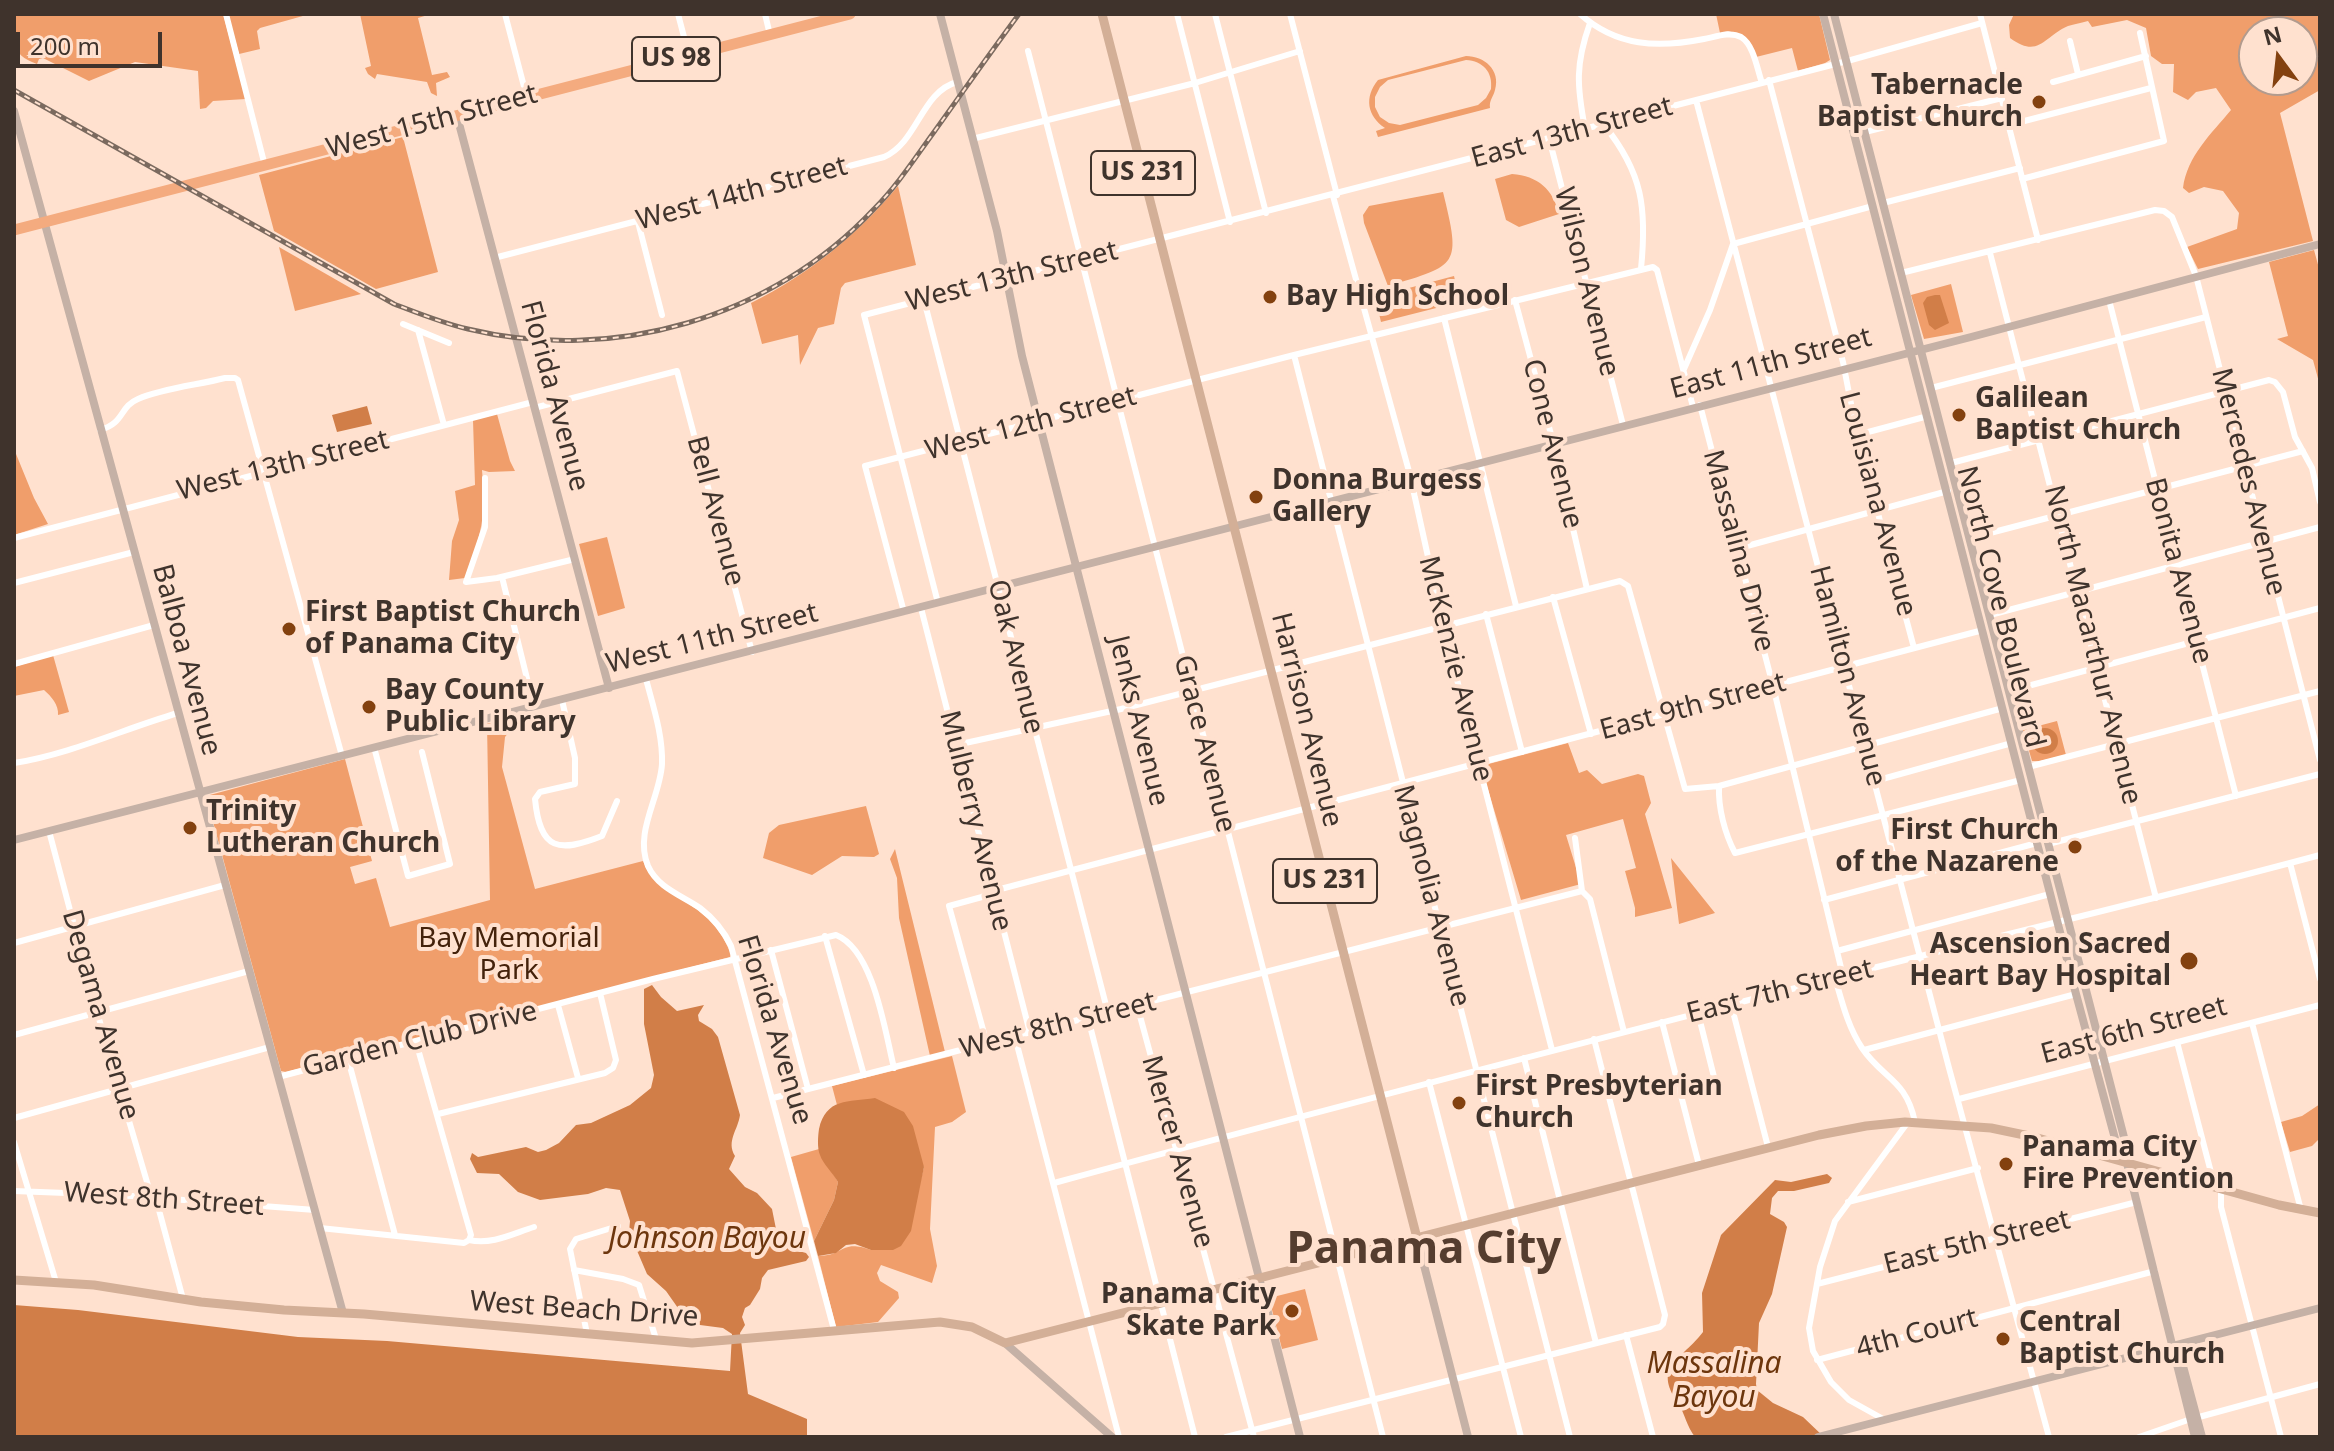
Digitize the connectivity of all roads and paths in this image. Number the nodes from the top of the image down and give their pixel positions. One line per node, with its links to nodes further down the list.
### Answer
1 (226, 14): 45 (street)
2 (505, 14): 32 (street)
3 (678, 14): 22 (street)
4 (765, 14): 18 (street)
5 (850, 14): 18 (highway, West 15th Street / US 98)
6 (940, 14): 27 (main road, Jenks Avenue)
7 (1102, 14): 34 (main road, Harrison Avenue / US 231)
8 (1177, 14): 30 (street)
9 (1215, 14): 25 (street)
10 (1290, 14): 21 (street, McKenzie Avenue)
11 (1580, 14): 15 (street)
12 (1823, 14): 24 (main road, North Cove Boulevard)
13 (1834, 14): 24 (main road, North Cove Boulevard)
14 (1980, 14): 16 (street)
15 (1590, 23): 28 (street, Louisiana Avenue); 41 (street)
16 (1982, 23): 24 (street, East 13th Street); 33 (street)
17 (2140, 33): 23 (street)
18 (770, 35): 22 (highway, West 15th Street / US 98)
19 (2070, 41): 26 (street)
20 (1028, 51): 38 (street, Grace Avenue)
21 (1300, 51): 25 (street); 48 (street, McKenzie Avenue)
22 (689, 56): 32 (highway, West 15th Street / US 98)
23 (2146, 56): 26 (street); 31 (street)
24 (1841, 62): 28 (street, East 13th Street); 42 (main road, North Cove Boulevard); 49 (main road, North Cove Boulevard)
25 (1229, 72): 30 (street); 50 (street)
26 (2078, 74): 29 (street)
27 (957, 82): 44 (main road, Jenks Avenue); 51 (street, West 14th Street)
28 (1766, 82): 35 (street, East 13th Street); 54 (street, Louisiana Avenue)
29 (2053, 82)
30 (1195, 83): 34 (street); 52 (street)
31 (2151, 88): 40 (street); 47 (street)
32 (527, 98): 37 (highway, West 15th Street / US 98)
33 (2002, 98): 40 (street); 42 (street)
34 (1124, 100): 38 (street); 56 (main road, Harrison Avenue / US 231)
35 (1696, 100): 39 (street, East 13th Street); 58 (street, Hamilton Avenue)
36 (14, 111): 53 (main road, Balboa Avenue)
37 (457, 116): 45 (highway, West 15th Street / US 98); 61 (main road, Florida Avenue)
38 (1045, 121): 44 (street); 62 (street, Grace Avenue)
39 (1604, 125): 41 (street, East 13th Street); 63 (street)
40 (2009, 125): 46 (street)
41 (1585, 129): 43 (street, East 13th Street)
42 (1865, 132): 49 (main road, North Cove Boulevard)
43 (1549, 138): 48 (street, East 13th Street); 68 (street, Wilson Avenue)
44 (972, 139): 67 (main road, Jenks Avenue)
45 (265, 166): 53 (highway, West 15th Street / US 98)
46 (2020, 168): 47 (street); 49 (street)
47 (2022, 179): 57 (street)
48 (1335, 195): 50 (street, East 13th Street); 78 (street, McKenzie Avenue)
49 (1878, 205): 54 (street); 65 (main road, North Cove Boulevard); 81 (main road, North Cove Boulevard)
50 (1266, 213): 52 (street, East 13th Street)
51 (638, 222): 61 (street, West 14th Street); 72 (street)
52 (1230, 222): 56 (street, East 13th Street)
53 (43, 223): 55 (highway, West 15th Street / US 98); 99 (main road, Balboa Avenue)
54 (1807, 223): 58 (street); 84 (street, Louisiana Avenue)
55 (14, 230)
56 (1160, 240): 62 (street, West 13th Street); 87 (main road, Harrison Avenue / US 231)
57 (2038, 240): 60 (street); 66 (street, Mercedes Avenue)
58 (1733, 244): 85 (street); 88 (street, Hamilton Avenue)
59 (2320, 244): 66 (main road, East 11th Street)
60 (1990, 253): 65 (street); 76 (street, North Macarthur Avenue)
61 (494, 258): 92 (main road, Florida Avenue)
62 (1081, 260): 67 (street, West 13th Street); 91 (street, Grace Avenue)
63 (1641, 269): 64 (street, West 12th Street); 68 (street, West 12th Street)
64 (1657, 270): 85 (street, Massalina Drive)
65 (1901, 273): 81 (main road, North Cove Boulevard)
66 (2196, 276): 69 (main road, East 11th Street); 73 (street, Mercedes Avenue)
67 (1006, 279): 70 (street, West 13th Street); 96 (main road, Jenks Avenue)
68 (1585, 283): 71 (street, West 12th Street); 98 (street, Wilson Avenue)
69 (2109, 299): 76 (main road, East 11th Street); 79 (street, Bonita Avenue)
70 (924, 300): 102 (street, Oak Avenue); 105 (street, West 13th Street)
71 (1515, 300): 74 (street, West 12th Street); 103 (street, Cone Avenue)
72 (662, 315)
73 (2206, 317): 79 (street); 90 (street, Mercedes Avenue)
74 (1444, 318): 78 (street, West 12th Street); 106 (street)
75 (403, 324): 77 (street)
76 (2010, 327): 81 (main road, East 11th Street); 83 (street, North Macarthur Avenue)
77 (418, 330): 80 (street); 97 (street)
78 (1373, 335): 82 (street, West 12th Street); 111 (street, McKenzie Avenue)
79 (2118, 339): 83 (street); 94 (street, Bonita Avenue)
80 (449, 343)
81 (1916, 350): 84 (main road, East 11th Street); 89 (main road, North Cove Boulevard); 95 (main road, North Cove Boulevard)
82 (1294, 355): 87 (street, West 12th Street); 114 (street, Magnolia Avenue)
83 (2020, 364): 89 (street); 101 (street, North Macarthur Avenue)
84 (1843, 368): 88 (main road, East 11th Street); 100 (street, Louisiana Avenue)
85 (1684, 369): 93 (street, Massalina Drive)
86 (677, 371): 92 (street, West 13th Street); 152 (street, Bell Avenue)
87 (1196, 380): 91 (street, West 12th Street); 119 (main road, Harrison Avenue / US 231)
88 (1771, 387): 93 (main road, East 11th Street); 121 (street, Hamilton Avenue)
89 (1931, 388): 107 (main road, North Cove Boulevard)
90 (2224, 392): 94 (street); 104 (street); 108 (street, Mercedes Avenue)
91 (1117, 401): 96 (street, West 12th Street); 125 (street, Grace Avenue)
92 (534, 405): 97 (street, West 13th Street); 128 (main road, Florida Avenue)
93 (1697, 406): 98 (main road, East 11th Street); 126 (street, Massalina Drive)
94 (2138, 414): 101 (street); 112 (street, Bonita Avenue)
95 (1928, 416): 100 (street); 113 (main road, North Cove Boulevard)
96 (1039, 422): 102 (street, West 12th Street); 130 (main road, Jenks Avenue)
97 (444, 425): 109 (street, West 13th Street)
98 (1623, 425): 103 (main road, East 11th Street)
99 (100, 430): 109 (street); 116 (main road, Balboa Avenue)
100 (1857, 435): 117 (street, Louisiana Avenue)
101 (2040, 441): 107 (street); 118 (street, North Macarthur Avenue)
102 (961, 442): 105 (street, West 12th Street); 134 (street, Oak Avenue)
103 (1553, 444): 106 (main road, East 11th Street); 135 (street, Cone Avenue)
104 (2303, 451): 108 (street); 115 (street)
105 (901, 457): 138 (street); 142 (street, West 12th Street)
106 (1480, 463): 111 (main road, East 11th Street); 139 (street)
107 (1951, 463): 123 (main road, North Cove Boulevard)
108 (2244, 467): 112 (street); 124 (street, Mercedes Avenue)
109 (264, 471): 116 (street, West 13th Street); 182 (street)
110 (485, 478): 132 (street)
111 (1411, 481): 114 (main road, East 11th Street); 147 (street, McKenzie Avenue)
112 (2157, 489): 118 (street); 129 (street, Bonita Avenue)
113 (1948, 491): 117 (street); 123 (main road); 131 (main road, North Cove Boulevard)
114 (1332, 502): 119 (main road, East 11th Street); 150 (street, Magnolia Avenue)
115 (2320, 502)
116 (122, 508): 122 (street, West 13th Street); 127 (main road, Balboa Avenue)
117 (1879, 511): 121 (street); 151 (street, Louisiana Avenue)
118 (2058, 515): 123 (street); 136 (street, North Macarthur Avenue)
119 (1234, 527): 125 (main road, West 11th Street); 156 (main road, Harrison Avenue / US 231)
120 (2320, 527): 124 (street)
121 (1809, 530): 126 (street); 154 (street, Hamilton Avenue)
122 (14, 538)
123 (1971, 538): 144 (main road, North Cove Boulevard)
124 (2263, 542): 129 (street); 145 (street, Mercedes Avenue)
125 (1154, 548): 130 (main road, West 11th Street); 161 (street, Grace Avenue)
126 (1736, 549): 159 (street, Massalina Drive)
127 (134, 552): 133 (street); 146 (main road, Balboa Avenue)
128 (575, 559): 132 (street); 160 (main road, Florida Avenue)
129 (2177, 565): 136 (street); 149 (street, Bonita Avenue)
130 (1077, 568): 134 (main road, West 11th Street); 168 (main road, Jenks Avenue)
131 (1968, 571): 144 (main road); 148 (main road, North Cove Boulevard)
132 (502, 577): 166 (street)
133 (14, 583)
134 (998, 588): 138 (main road, West 11th Street); 173 (street, Oak Avenue)
135 (1587, 589): 137 (street); 170 (street)
136 (2077, 590): 144 (street); 155 (street, North Macarthur Avenue)
137 (1553, 597): 139 (street); 174 (street)
138 (938, 603): 140 (main road, West 11th Street)
139 (1516, 606): 143 (street)
140 (921, 608): 142 (main road, West 11th Street); 176 (street, Mulberry Avenue)
141 (2320, 608): 145 (street)
142 (904, 612): 152 (main road, West 11th Street)
143 (1486, 614): 147 (street); 181 (street)
144 (1990, 615): 157 (main road, North Cove Boulevard)
145 (2283, 618): 149 (street); 164 (street, Mercedes Avenue)
146 (154, 625): 153 (street); 169 (main road, Balboa Avenue)
147 (1443, 625): 150 (street); 185 (street, McKenzie Avenue)
148 (1983, 630): 151 (street, East 9th Street); 157 (main road); 167 (main road, North Cove Boulevard)
149 (2197, 642): 155 (street); 171 (street, Bonita Avenue)
150 (1367, 645): 156 (street); 191 (street, Magnolia Avenue)
151 (1914, 648): 154 (street, East 9th Street)
152 (752, 652): 158 (main road, West 11th Street)
153 (14, 664)
154 (1845, 667): 159 (street, East 9th Street); 177 (street, Hamilton Avenue)
155 (2097, 668): 162 (street); 178 (street, North Macarthur Avenue)
156 (1271, 671): 161 (street); 196 (main road, Harrison Avenue / US 231)
157 (2005, 675): 162 (main road, North Cove Boulevard)
158 (646, 679): 160 (main road, West 11th Street); 230 (street, Florida Avenue)
159 (1773, 686): 170 (street, East 9th Street); 186 (street, Massalina Drive)
160 (609, 688): 165 (main road, West 11th Street)
161 (1190, 690): 168 (street); 200 (street, Grace Avenue)
162 (2009, 691): 187 (main road, North Cove Boulevard)
163 (2320, 691): 164 (street)
164 (2303, 696): 171 (street); 183 (street, Mercedes Avenue)
165 (562, 700): 166 (main road, West 11th Street); 195 (street)
166 (534, 707): 179 (main road, West 11th Street)
167 (2003, 708): 172 (main road, North Cove Boulevard); 177 (street)
168 (1113, 711): 173 (street); 207 (main road, Jenks Avenue)
169 (178, 713): 184 (street); 193 (main road, Balboa Avenue)
170 (1664, 714): 174 (street, East 9th Street); 192 (street)
171 (2217, 719): 178 (street); 194 (street, Bonita Avenue)
172 (2007, 725): 175 (main road, North Cove Boulevard); 187 (main road)
173 (1033, 728): 176 (street); 210 (street, Oak Avenue)
174 (1591, 734): 181 (street, East 9th Street)
175 (2012, 743): 189 (main road, North Cove Boulevard); 190 (street)
176 (956, 745): 214 (street, Mulberry Avenue)
177 (1865, 745): 186 (street); 190 (street, Hamilton Avenue)
178 (2116, 745): 187 (street); 199 (street, North Macarthur Avenue)
179 (374, 747): 180 (street); 182 (main road, West 11th Street)
180 (422, 752)
181 (1522, 752): 185 (street, East 9th Street)
182 (342, 756): 193 (main road, West 11th Street)
183 (2320, 760)
184 (14, 763)
185 (1478, 764): 191 (street, East 9th Street); 219 (street, McKenzie Avenue)
186 (1792, 764): 192 (street); 202 (street, Massalina Drive)
187 (2028, 767): 198 (main road, North Cove Boulevard)
188 (2320, 774): 194 (street)
189 (2021, 780): 197 (street); 198 (main road); 205 (main road, North Cove Boulevard)
190 (1875, 781): 197 (street, Hamilton Avenue)
191 (1402, 783): 196 (street, East 9th Street); 222 (street, Magnolia Avenue)
192 (1719, 786): 202 (street)
193 (199, 792): 201 (main road, West 11th Street); 213 (main road, Balboa Avenue)
194 (2236, 796): 199 (street)
195 (617, 801)
196 (1306, 808): 200 (street, East 9th Street); 228 (main road, Harrison Avenue / US 231)
197 (1885, 817): 202 (street); 212 (street, Hamilton Avenue)
198 (2042, 821): 206 (main road, North Cove Boulevard)
199 (2137, 822): 206 (street); 217 (street, North Macarthur Avenue)
200 (1226, 830): 207 (street, East 9th Street); 232 (street, Grace Avenue)
201 (49, 831): 204 (main road, West 11th Street); 221 (street, Degama Avenue)
202 (1808, 836): 218 (street, Massalina Drive)
203 (1575, 838): 215 (street)
204 (14, 840)
205 (2037, 843): 211 (main road); 212 (street); 216 (main road, North Cove Boulevard)
206 (2048, 844): 211 (main road, North Cove Boulevard)
207 (1149, 850): 210 (street, East 9th Street); 237 (main road, Jenks Avenue)
208 (2320, 855): 209 (street, East 7th Street)
209 (2290, 863): 217 (street, East 7th Street); 235 (street)
210 (1070, 871): 214 (street, East 9th Street); 244 (street, Oak Avenue)
211 (2055, 872): 220 (main road, North Cove Boulevard)
212 (1901, 879): 218 (street); 223 (street, Hamilton Avenue)
213 (225, 885): 221 (street); 231 (main road, Balboa Avenue)
214 (993, 891): 251 (street, Mulberry Avenue); 257 (street, East 9th Street)
215 (1582, 891): 219 (street, West 8th Street); 250 (street)
216 (2050, 894): 220 (main road, North Cove Boulevard); 223 (street)
217 (2156, 898): 220 (street, East 7th Street)
218 (1824, 900): 227 (street, Massalina Drive)
219 (1514, 908): 222 (street, West 8th Street); 259 (street, McKenzie Avenue)
220 (2063, 923): 229 (street, East 7th Street); 238 (main road, North Cove Boulevard); 263 (main road, North Cove Boulevard)
221 (75, 927): 225 (street); 243 (street, Degama Avenue)
222 (1439, 928): 228 (street, West 8th Street); 265 (street, Magnolia Avenue)
223 (1915, 930): 227 (street); 229 (street, Hamilton Avenue)
224 (825, 936): 226 (street, Garden Club Drive); 264 (street, Garden Club Drive); 266 (street)
225 (14, 943)
226 (771, 950): 230 (street, Garden Club Drive); 271 (street)
227 (1837, 951): 233 (street, Massalina Drive)
228 (1343, 952): 232 (street, West 8th Street); 273 (main road, Harrison Avenue / US 231)
229 (1922, 956): 233 (street, East 7th Street); 249 (street, Hamilton Avenue)
230 (735, 959): 236 (street, Garden Club Drive); 274 (street, Florida Avenue)
231 (249, 971): 243 (street); 258 (main road, Balboa Avenue)
232 (1263, 972): 237 (street, West 8th Street); 277 (street, Grace Avenue)
233 (1843, 976): 234 (street, East 7th Street)
234 (1835, 978): 239 (street, East 7th Street); 260 (street)
235 (2320, 979)
236 (600, 993): 240 (street, Garden Club Drive); 268 (street)
237 (1186, 993): 241 (street, West 8th Street); 281 (main road, Jenks Avenue)
238 (2076, 994): 249 (street); 263 (main road, North Cove Boulevard)
239 (1731, 1004): 245 (street, East 7th Street); 283 (street)
240 (558, 1005): 255 (street, Garden Club Drive); 268 (street)
241 (1137, 1005): 244 (street, West 8th Street); 284 (street, Mercer Avenue)
242 (2320, 1005): 248 (street, East 6th Street)
243 (97, 1012): 252 (street); 270 (street, Degama Avenue)
244 (1108, 1013): 246 (street, West 8th Street)
245 (1698, 1013): 247 (street, East 7th Street); 272 (street)
246 (1088, 1018): 251 (street, West 8th Street); 285 (street)
247 (1662, 1022): 250 (street, East 7th Street); 287 (street)
248 (2252, 1023): 256 (street, East 6th Street); 299 (street)
249 (1940, 1029): 260 (street); 275 (street, Hamilton Avenue)
250 (1624, 1032): 254 (street, East 7th Street)
251 (1030, 1033): 253 (street, West 8th Street)
252 (14, 1035)
253 (1015, 1037): 257 (street, West 8th Street); 289 (street)
254 (1594, 1039): 259 (street, East 7th Street); 290 (street)
255 (416, 1042): 262 (street, Garden Club Drive); 276 (street)
256 (2177, 1042): 263 (street, East 6th Street); 291 (street)
257 (987, 1044): 264 (street, West 8th Street)
258 (270, 1047): 267 (main road, Balboa Avenue); 270 (street)
259 (1552, 1050): 261 (street, East 7th Street)
260 (1864, 1050): 279 (street)
261 (1524, 1058): 265 (street, East 7th Street); 295 (street)
262 (348, 1059): 267 (street, Garden Club Drive); 306 (street)
263 (2100, 1062): 275 (street, East 6th Street); 286 (main road, North Cove Boulevard)
264 (894, 1068): 266 (street, West 8th Street)
265 (1476, 1070): 269 (street, East 7th Street); 300 (street, Magnolia Avenue)
266 (864, 1075): 271 (street, West 8th Street)
267 (278, 1077): 298 (main road, Balboa Avenue)
268 (578, 1078): 276 (street)
269 (1429, 1082): 273 (street, East 7th Street); 302 (street)
270 (120, 1089): 278 (street); 294 (street, Degama Avenue)
271 (808, 1089): 274 (street, West 8th Street)
272 (1718, 1093)
273 (1380, 1095): 277 (street, East 7th Street); 307 (main road, Harrison Avenue / US 231)
274 (773, 1098): 325 (street, Florida Avenue)
275 (1959, 1099): 280 (street, Hamilton Avenue)
276 (438, 1114): 309 (street)
277 (1301, 1115): 281 (street, East 7th Street); 310 (street, Grace Avenue)
278 (14, 1118)
279 (1911, 1122): 280 (main road); 283 (main road); 296 (street)
280 (1966, 1124): 286 (main road); 288 (street, Hamilton Avenue)
281 (1222, 1136): 284 (street, East 7th Street); 313 (main road, Jenks Avenue)
282 (14, 1142): 293 (street)
283 (1768, 1147): 287 (main road)
284 (1176, 1148): 285 (street, East 7th Street); 317 (street, Mercer Avenue)
285 (1125, 1163): 289 (street, East 7th Street); 319 (street)
286 (2127, 1163): 291 (main road); 297 (main road, North Cove Boulevard)
287 (1699, 1165): 290 (main road)
288 (1978, 1168): 296 (street); 308 (street, Hamilton Avenue)
289 (1054, 1183): 323 (street)
290 (1631, 1183): 295 (main road); 327 (street)
291 (2216, 1188): 299 (main road); 324 (street)
292 (14, 1191): 293 (street, West 8th Street)
293 (28, 1193): 294 (street, West 8th Street); 315 (street)
294 (154, 1199): 298 (street, West 8th Street); 318 (street, Degama Avenue)
295 (1560, 1201): 300 (main road); 330 (street)
296 (1848, 1202): 316 (street)
297 (2137, 1202): 308 (street, East 5th Street); 312 (main road, North Cove Boulevard)
298 (315, 1210): 305 (main road, Balboa Avenue)
299 (2301, 1210): 301 (main road)
300 (1513, 1213): 302 (main road); 332 (street, Magnolia Avenue)
301 (2320, 1213)
302 (1466, 1225): 307 (main road); 334 (street)
303 (618, 1226): 311 (street)
304 (534, 1227): 309 (street)
305 (320, 1228): 306 (street); 322 (main road, Balboa Avenue)
306 (395, 1235): 309 (street)
307 (1417, 1238): 310 (main road); 335 (main road, Harrison Avenue)
308 (1996, 1238): 316 (street, East 5th Street); 321 (street, Hamilton Avenue)
309 (469, 1240)
310 (1337, 1258): 313 (main road); 339 (street, Grace Avenue)
311 (574, 1270): 326 (street); 328 (street)
312 (2155, 1271): 321 (street, 4th Court); 331 (main road, North Cove Boulevard)
313 (1259, 1278): 317 (main road); 340 (main road, Jenks Avenue)
314 (14, 1280): 315 (main road, West Beach Drive)
315 (56, 1282): 318 (main road, West Beach Drive)
316 (1817, 1284): 333 (street)
317 (1215, 1290): 319 (main road); 344 (street, Mercer Avenue)
318 (183, 1299): 322 (main road, West Beach Drive)
319 (1161, 1303): 323 (main road); 347 (street)
320 (2320, 1308): 324 (main road)
321 (2015, 1309): 333 (street, 4th Court); 336 (street, Hamilton Avenue)
322 (343, 1313): 326 (main road, West Beach Drive)
323 (1090, 1321): 329 (main road); 346 (street)
324 (2252, 1325): 331 (main road); 338 (street)
325 (834, 1330): 328 (main road, West Beach Drive); 329 (main road, West Beach Drive)
326 (587, 1334): 328 (main road, West Beach Drive)
327 (1626, 1335): 330 (street); 354 (street)
328 (656, 1339)
329 (1005, 1343): 345 (main road, West Beach Drive)
330 (1596, 1343): 332 (street)
331 (2174, 1345): 336 (main road); 341 (main road, North Cove Boulevard)
332 (1549, 1354): 334 (street); 353 (street, Magnolia Avenue)
333 (1817, 1360): 342 (street)
334 (1502, 1366): 335 (street); 352 (street)
335 (1453, 1378): 339 (street); 351 (main road, Harrison Avenue)
336 (2034, 1381): 342 (main road); 356 (street, Hamilton Avenue)
337 (2320, 1384): 338 (street)
338 (2270, 1398): 341 (street); 360 (street)
339 (1373, 1399): 340 (street); 350 (street, Grace Avenue)
340 (1295, 1419): 344 (street); 349 (main road, Jenks Avenue)
341 (2194, 1419): 357 (street); 358 (main road, North Cove Boulevard); 359 (main road, North Cove Boulevard)
342 (1885, 1420): 343 (main road)
343 (1850, 1433): 355 (main road)
344 (1253, 1434): 348 (street)
345 (1112, 1437)
346 (1119, 1437)
347 (1195, 1437)
348 (1226, 1437)
349 (1300, 1437)
350 (1383, 1437)
351 (1468, 1437)
352 (1521, 1437)
353 (1570, 1437)
354 (1653, 1437)
355 (1818, 1437)
356 (2049, 1437)
357 (2139, 1437)
358 (2195, 1437)
359 (2202, 1437)
360 (2281, 1437)

